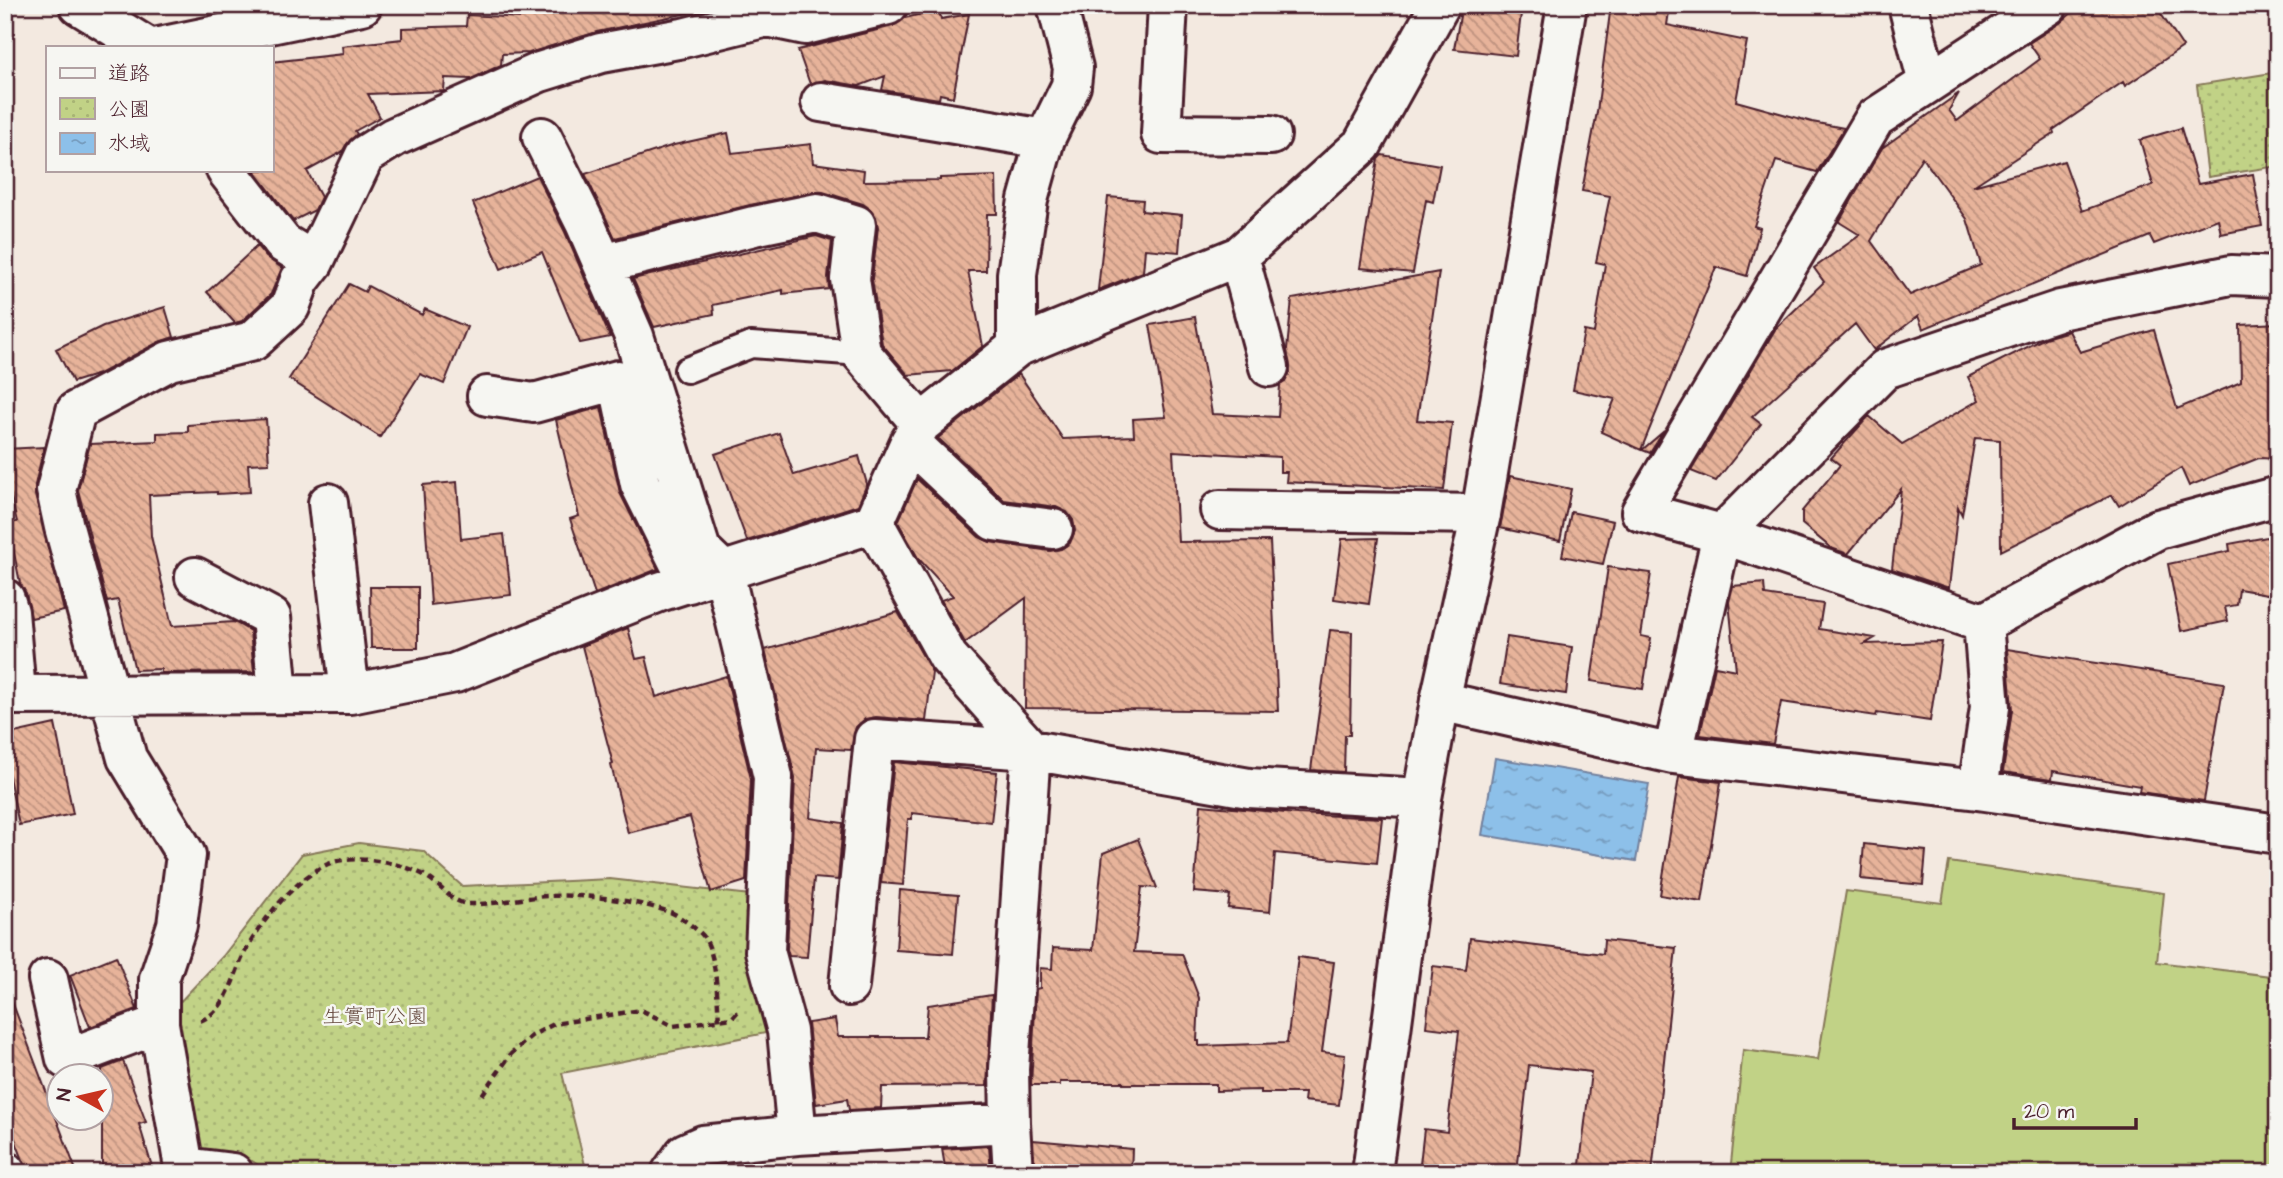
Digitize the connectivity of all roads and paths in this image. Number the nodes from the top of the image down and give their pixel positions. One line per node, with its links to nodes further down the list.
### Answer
1 (79, 5): 11 (street)
2 (362, 5): 12 (street)
3 (888, 5): 10 (street)
4 (1057, 5): 17 (street)
5 (1168, 5): 15 (street)
6 (1440, 5): 19 (street)
7 (1567, 5): 32 (street)
8 (1908, 5): 13 (street)
9 (2048, 5): 13 (street)
10 (767, 11): 20 (street)
11 (145, 46)
12 (164, 46)
13 (1928, 83): 35 (street)
14 (821, 102): 17 (street)
15 (1271, 135)
16 (542, 137): 21 (street)
17 (1045, 139): 23 (street)
18 (228, 172): 20 (street)
19 (1239, 257): 23 (street); 25 (street)
20 (314, 262): 43 (street)
21 (603, 264): 24 (street); 37 (street)
22 (2278, 277): 35 (street)
23 (1017, 347): 28 (street)
24 (861, 353): 26 (lane); 28 (street)
25 (1269, 367)
26 (687, 370)
27 (487, 396): 37 (street)
28 (915, 433): 33 (street); 34 (street)
29 (2278, 496): 39 (street)
30 (328, 503): 42 (street)
31 (1220, 510): 32 (street)
32 (1481, 514): 44 (street)
33 (874, 523): 37 (street); 45 (street)
34 (1053, 529)
35 (1722, 534): 39 (street); 46 (street)
36 (195, 577): 41 (street)
37 (706, 577): 42 (street); 58 (street)
38 (5, 599): 40 (street)
39 (1983, 622): 47 (street)
40 (10, 694): 43 (street)
41 (278, 694): 42 (street); 43 (street)
42 (350, 694)
43 (112, 695): 55 (street)
44 (1440, 701): 46 (street); 48 (street)
45 (1031, 750): 48 (street); 51 (street); 57 (street)
46 (1673, 754): 47 (street)
47 (1978, 790): 49 (street)
48 (1422, 799): 63 (street)
49 (2278, 834)
50 (48, 979): 55 (street)
51 (849, 986)
52 (743, 1007): 53 (path)
53 (719, 1020): 54 (path); 56 (path)
54 (198, 1022)
55 (159, 1024): 59 (street)
56 (482, 1094)
57 (1010, 1123): 58 (street); 62 (street)
58 (797, 1135): 61 (street)
59 (185, 1170): 60 (street)
60 (233, 1173)
61 (671, 1173)
62 (1013, 1173)
63 (1372, 1173)

